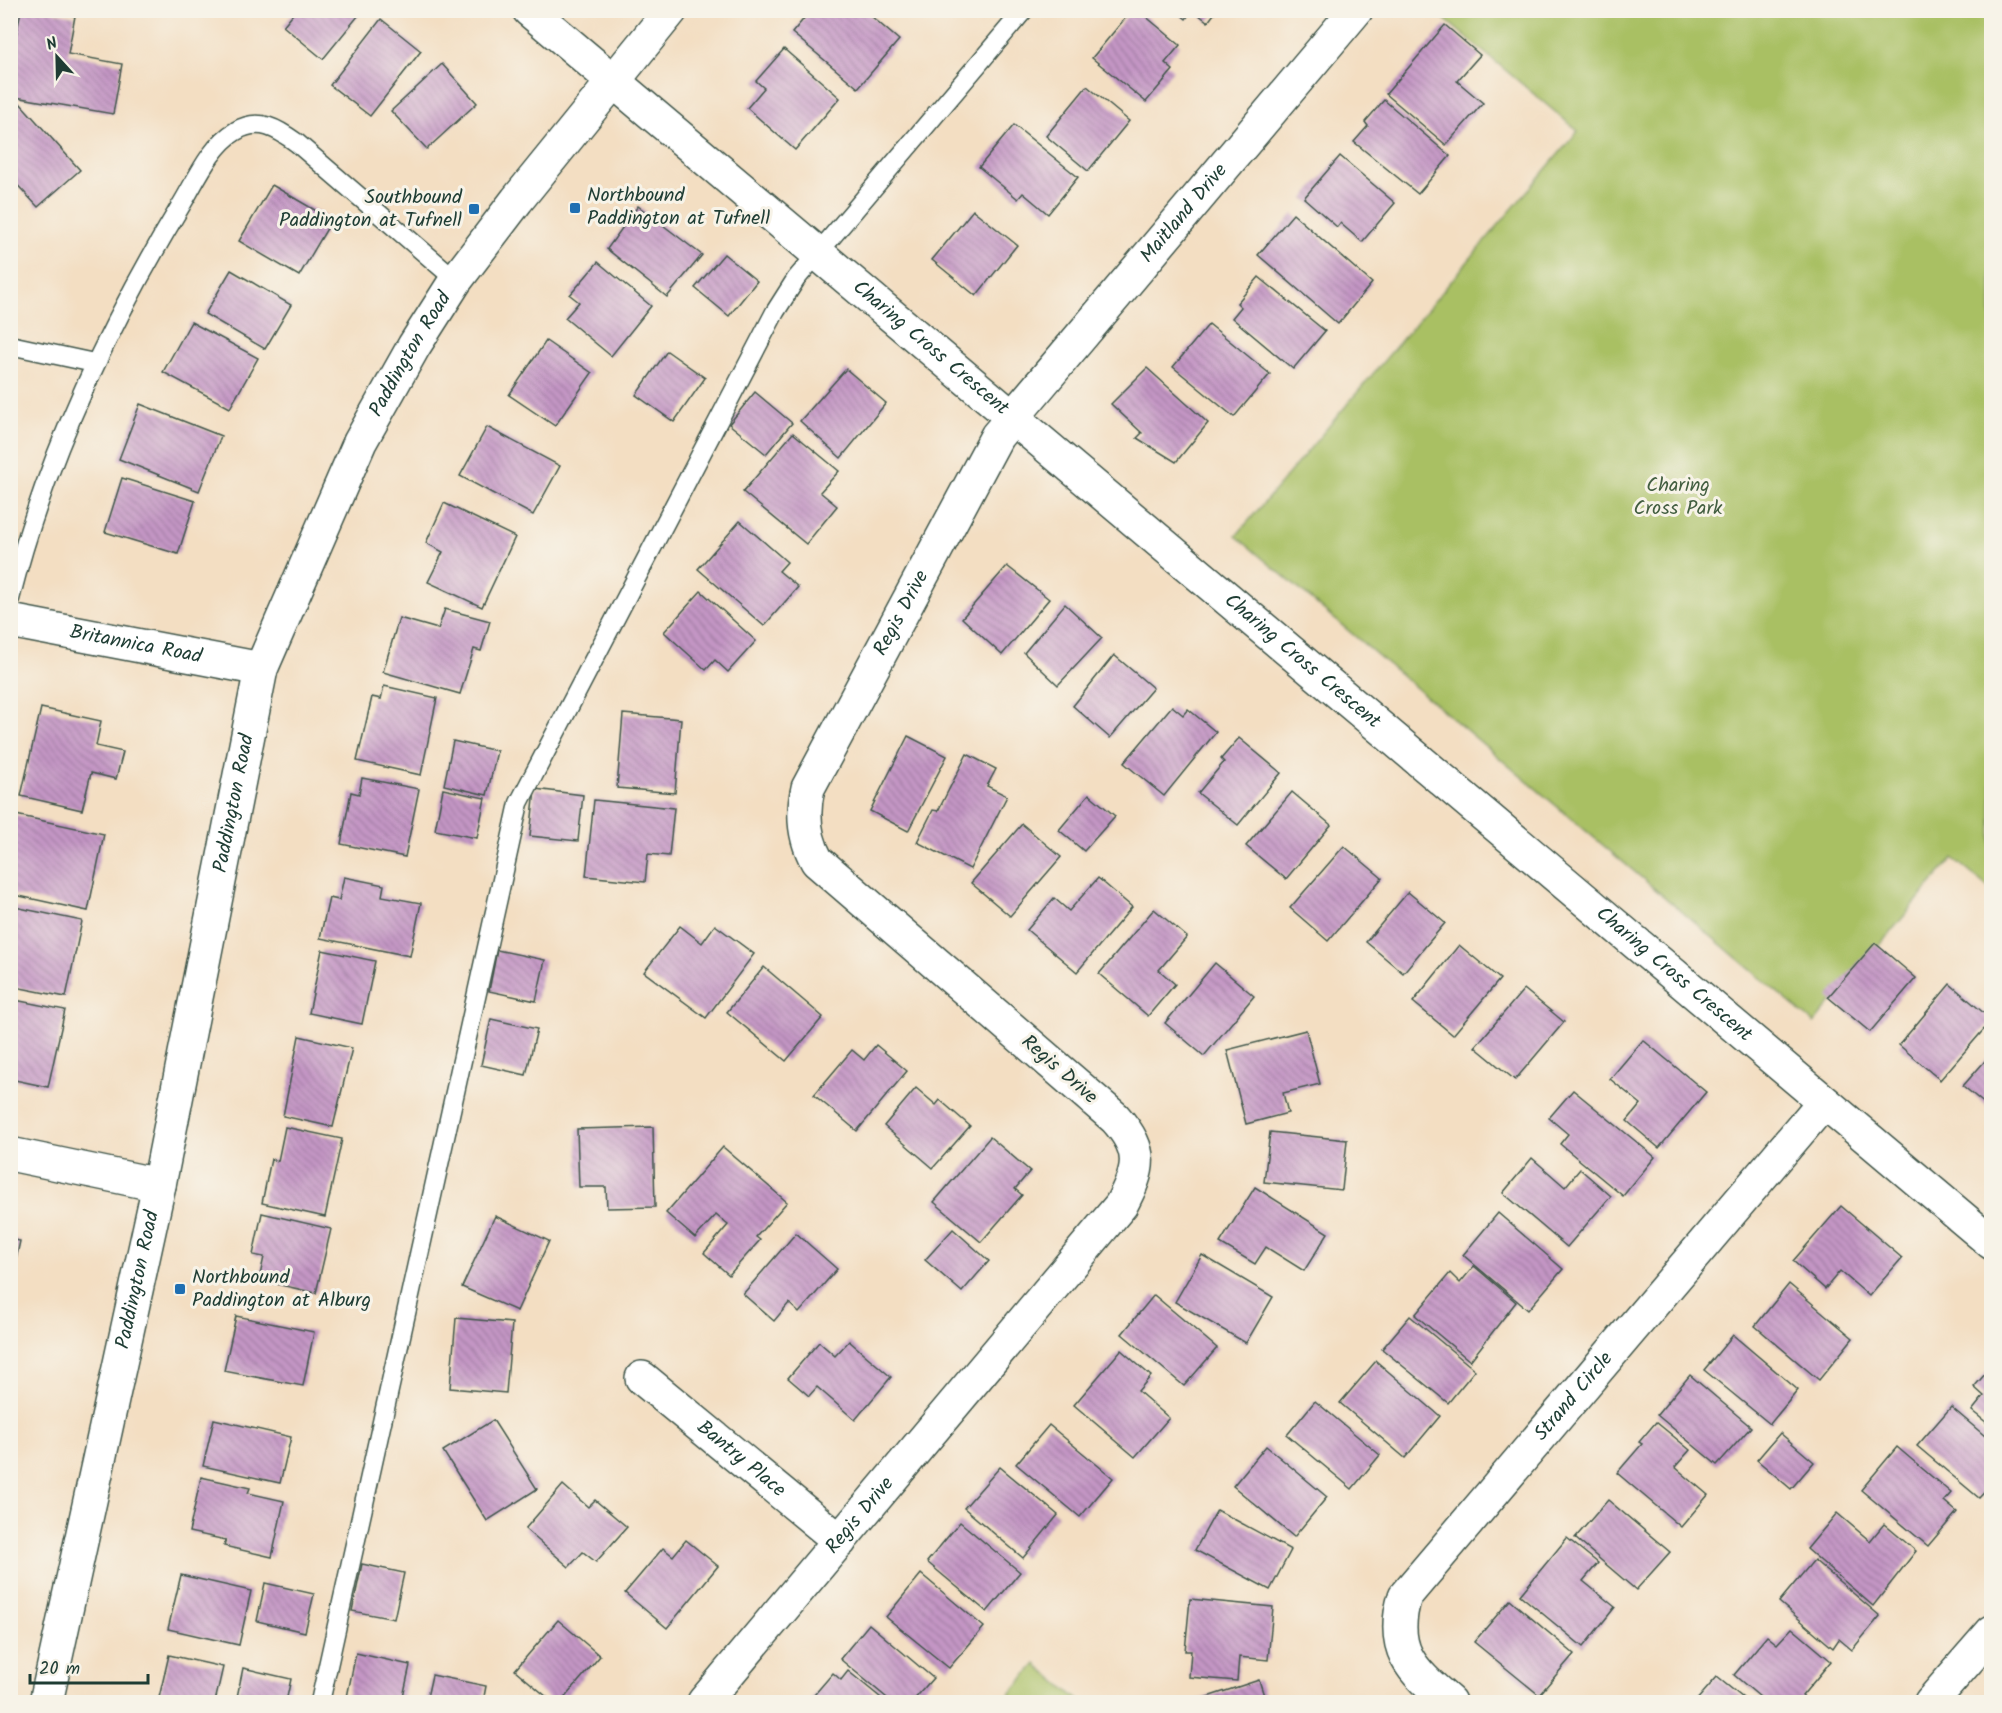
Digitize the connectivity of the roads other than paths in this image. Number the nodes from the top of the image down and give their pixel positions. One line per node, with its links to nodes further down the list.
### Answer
1 (529, 10): 5 (street, Charing Cross Crescent)
2 (671, 10): 5 (street, Paddington Road)
3 (1024, 10): 6 (lane)
4 (1356, 10): 10 (street, Maitland Drive)
5 (612, 81): 6 (street, Charing Cross Crescent); 7 (street, Paddington Road)
6 (818, 254): 10 (street, Charing Cross Crescent); 22 (lane)
7 (456, 280): 9 (lane); 13 (street, Paddington Road)
8 (10, 345): 9 (lane)
9 (94, 363): 11 (lane)
10 (1012, 418): 14 (street, Charing Cross Crescent); 19 (street, Regis Drive)
11 (10, 599)
12 (10, 621): 13 (street, Britannica Road)
13 (261, 669): 16 (street, Paddington Road)
14 (1824, 1102): 17 (street, Charing Cross Crescent); 24 (street, Strand Circle)
15 (10, 1154): 16 (street)
16 (159, 1185): 21 (street, Paddington Road)
17 (1992, 1244)
18 (642, 1378): 19 (street, Bantry Place)
19 (840, 1541): 23 (street, Regis Drive)
20 (1992, 1632): 25 (street)
21 (46, 1702)
22 (320, 1702)
23 (704, 1702)
24 (1449, 1702)
25 (1931, 1702)

